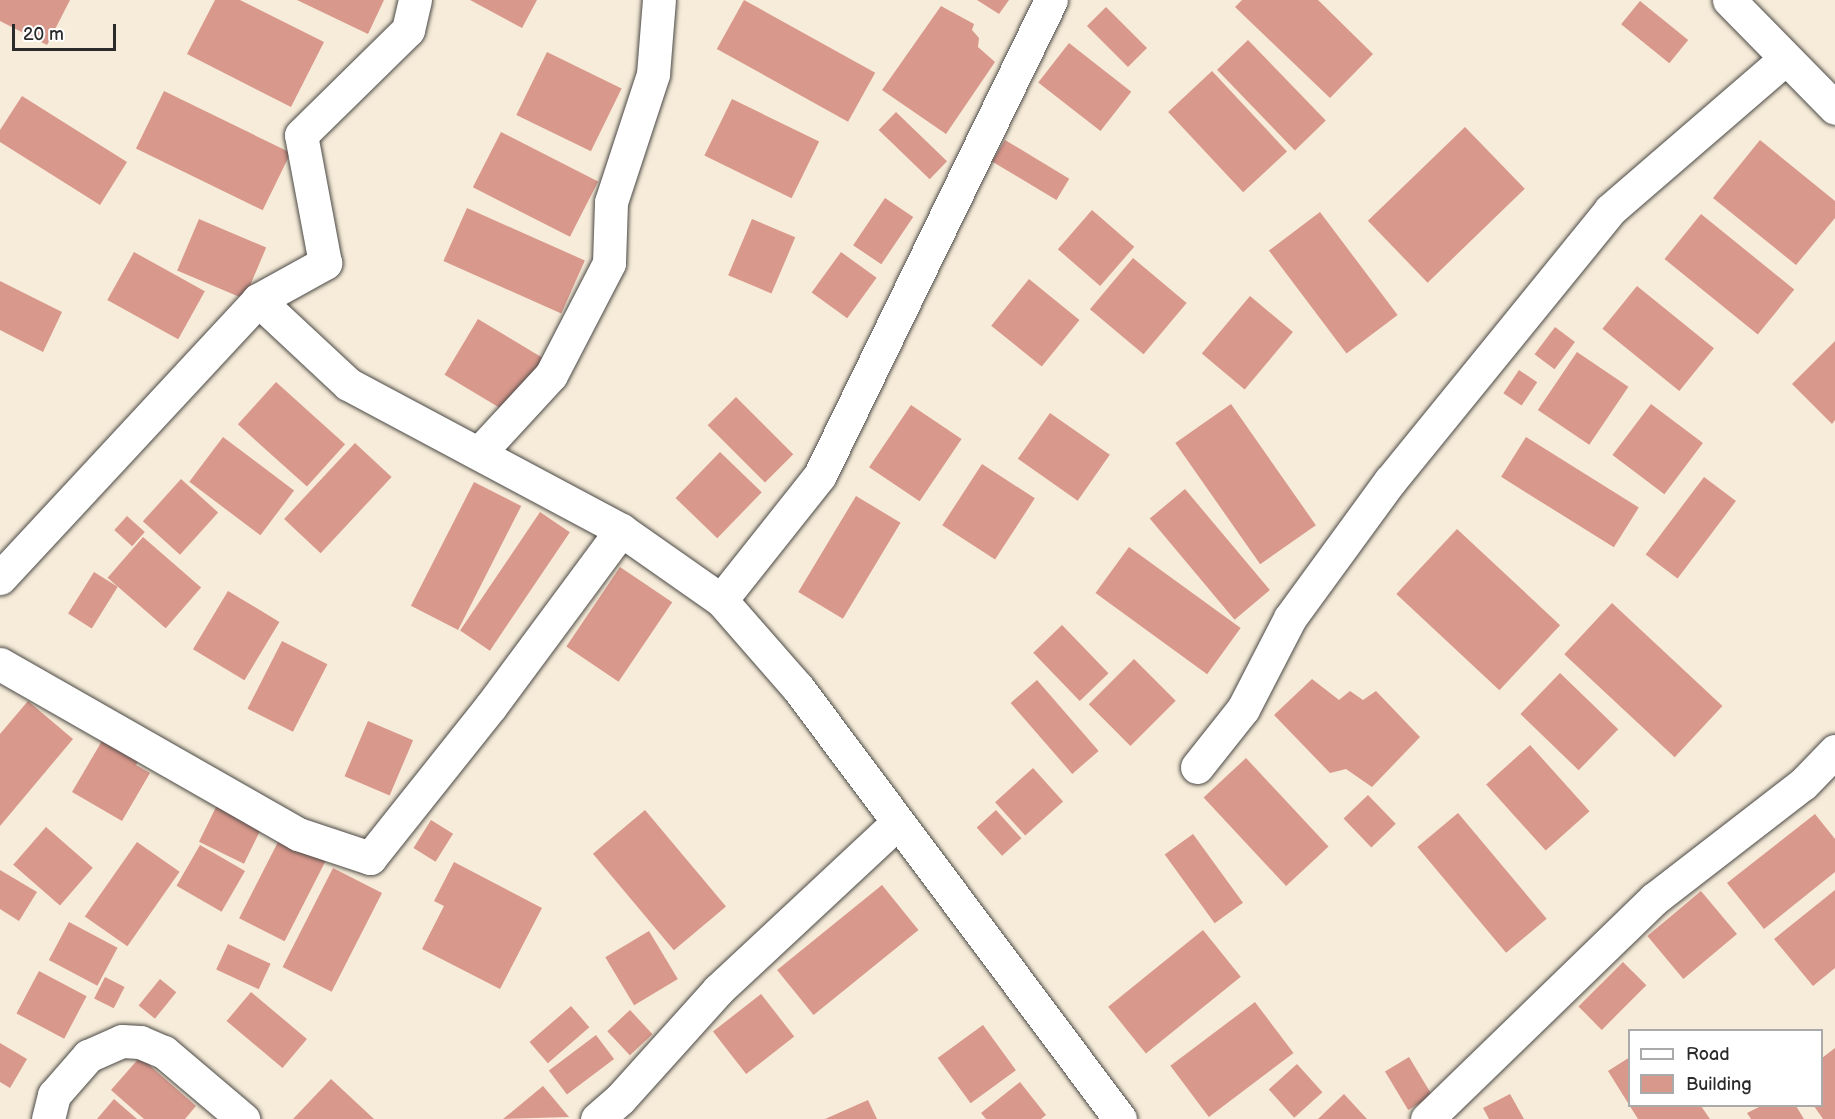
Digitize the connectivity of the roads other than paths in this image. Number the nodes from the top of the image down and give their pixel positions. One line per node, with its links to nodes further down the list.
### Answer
1 (415, 0): 7 (street)
2 (659, 0): 8 (street)
3 (1051, 0): 11 (street)
4 (1729, 0): 5 (street)
5 (1785, 59): 6 (street); 14 (street)
6 (1835, 108)
7 (258, 300): 8 (street); 10 (street)
8 (479, 453): 9 (street)
9 (621, 530): 11 (street); 12 (street)
10 (0, 578)
11 (721, 600): 15 (street)
12 (0, 664)
13 (1835, 751): 20 (street)
14 (1197, 767)
15 (897, 823): 18 (street); 19 (street)
16 (48, 1119): 17 (street)
17 (243, 1119)
18 (597, 1119)
19 (1120, 1119)
20 (1427, 1119)

